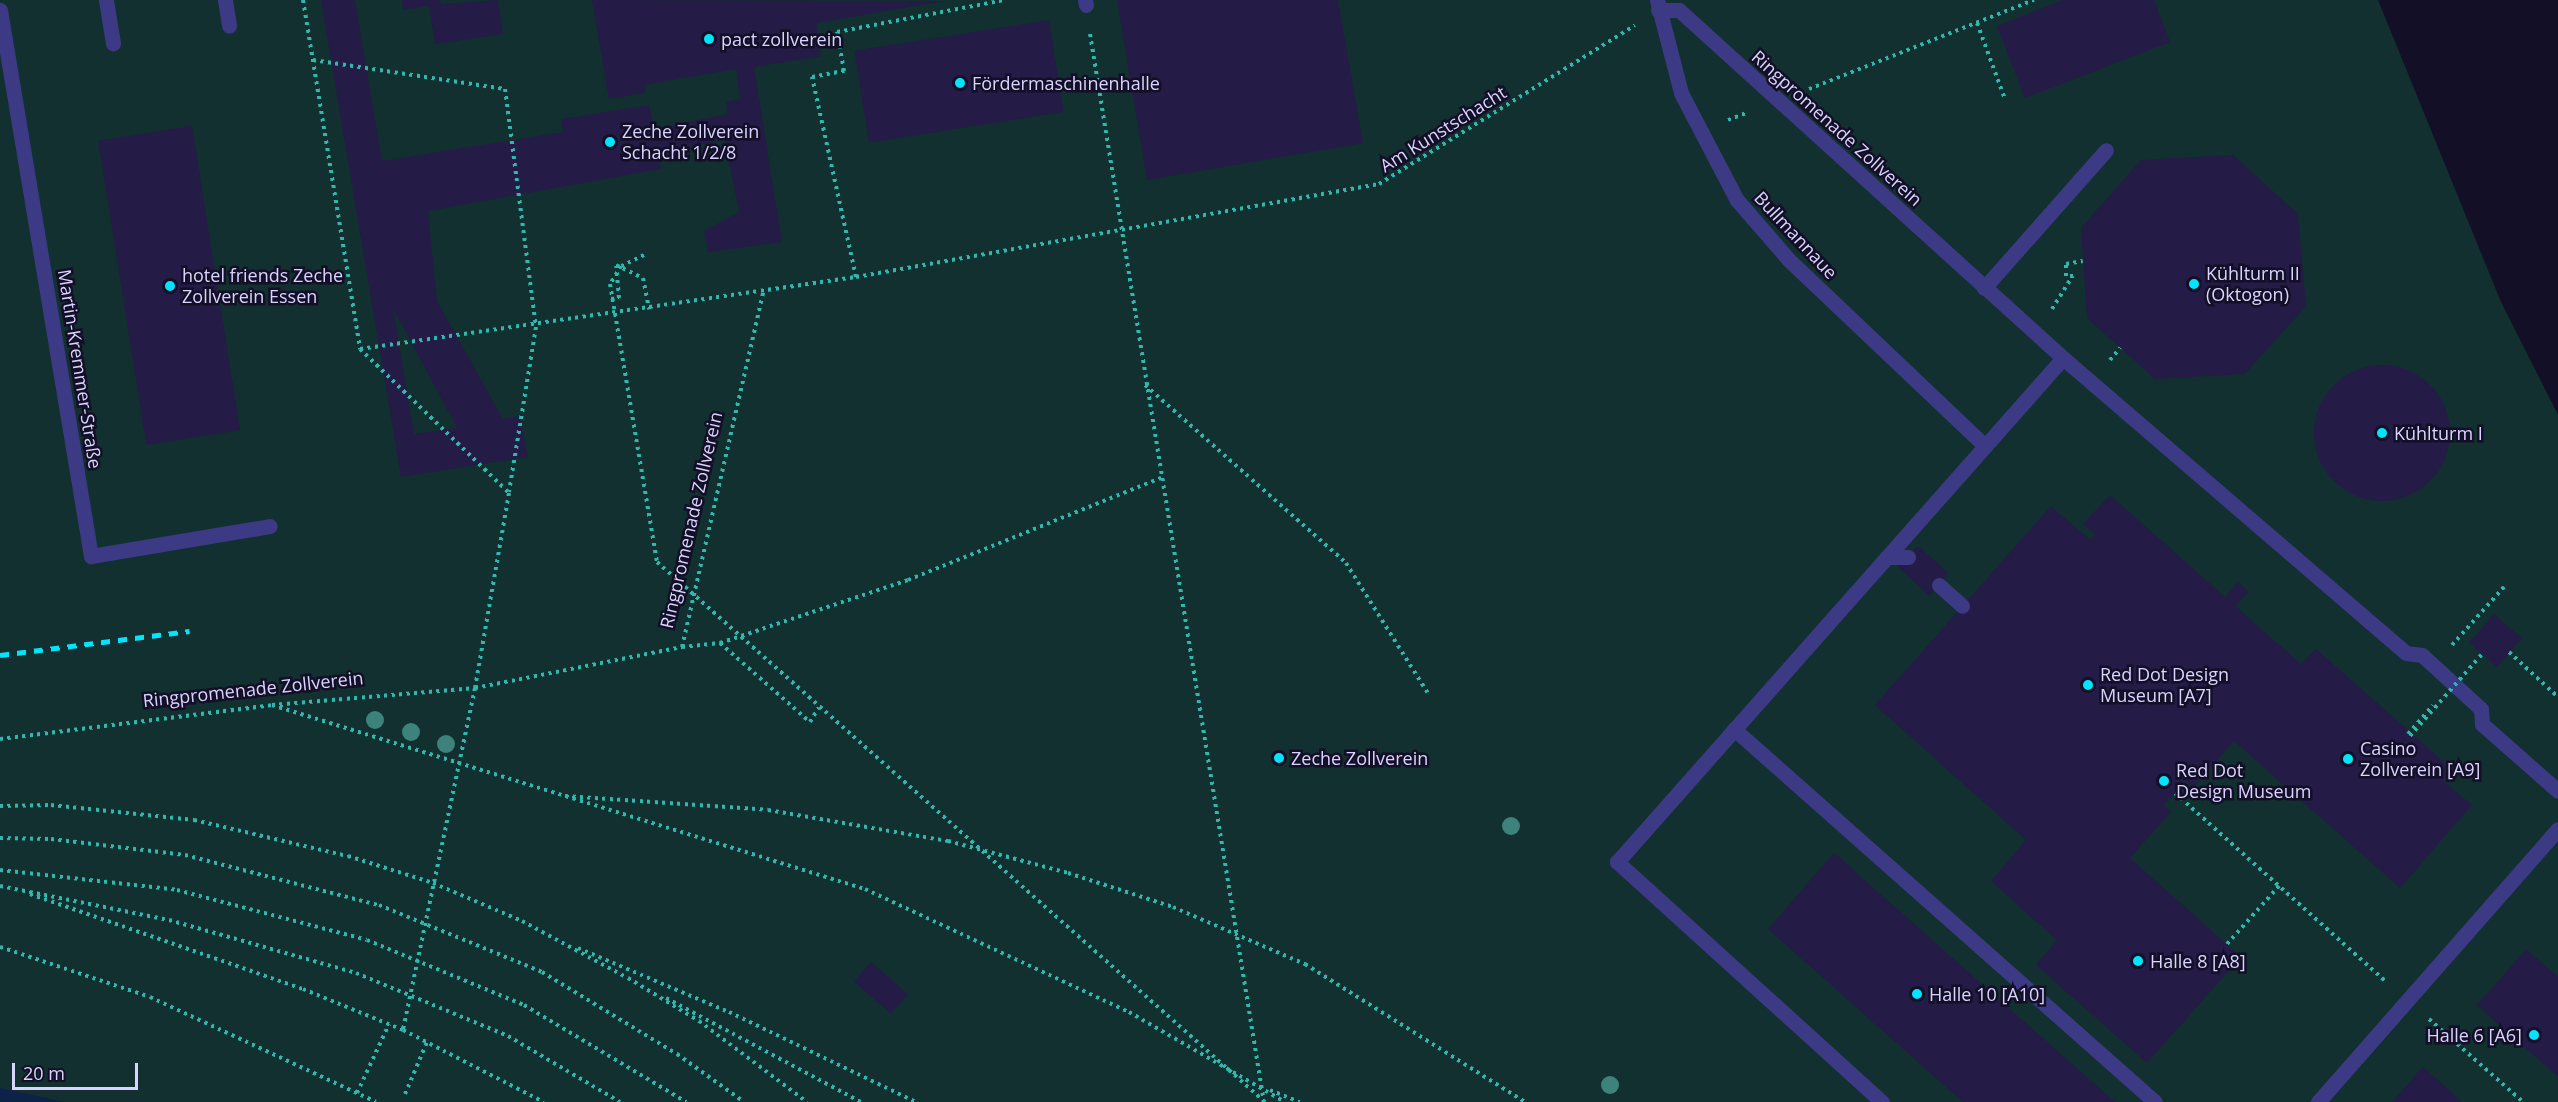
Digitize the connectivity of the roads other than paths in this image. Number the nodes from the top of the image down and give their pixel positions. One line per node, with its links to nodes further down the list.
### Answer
1 (106, 0): 6 (lane)
2 (225, 0): 5 (lane)
3 (1657, 5): 8 (lane, Ringpromenade Zollverein); 10 (lane, Bullmannaue)
4 (0, 10): 11 (lane, Martin-Kremmer-Straße)
5 (229, 26)
6 (113, 43)
7 (2106, 150): 8 (lane)
8 (1984, 288): 9 (lane, Ringpromenade Zollverein)
9 (2063, 358): 10 (lane); 17 (lane, Ringpromenade Zollverein)
10 (1984, 445): 12 (lane)
11 (270, 526)
12 (1888, 557): 13 (lane); 16 (lane)
13 (1908, 557)
14 (1939, 585): 15 (lane)
15 (1962, 606)
16 (1734, 729): 19 (lane); 20 (lane)
17 (2558, 791)
18 (2558, 829): 21 (lane)
19 (1882, 1102)
20 (2155, 1102)
21 (2318, 1102)

